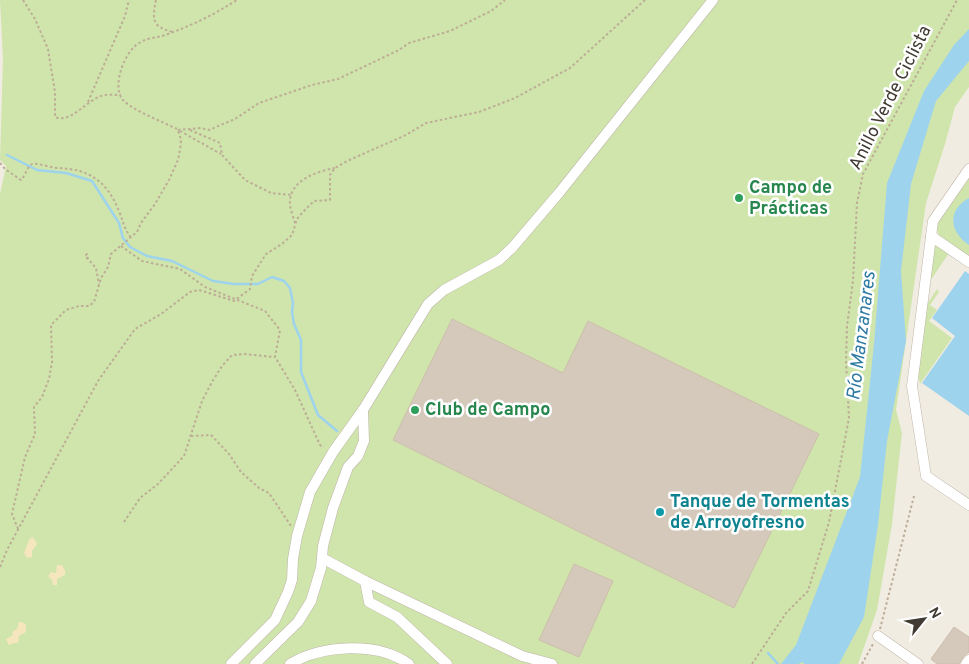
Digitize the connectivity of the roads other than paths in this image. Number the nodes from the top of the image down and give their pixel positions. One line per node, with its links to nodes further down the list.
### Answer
1 (713, 0): 5 (lane)
2 (969, 169): 3 (lane)
3 (931, 236): 4 (lane); 6 (lane)
4 (969, 262)
5 (363, 410): 7 (lane); 11 (lane)
6 (969, 505)
7 (322, 558): 8 (lane); 12 (lane)
8 (365, 581): 15 (lane); 16 (lane)
9 (878, 636): 17 (lane)
10 (969, 660): 18 (lane)
11 (231, 664)
12 (255, 664)
13 (290, 664): 14 (lane)
14 (409, 664)
15 (447, 664)
16 (552, 664)
17 (918, 664)
18 (966, 664)

